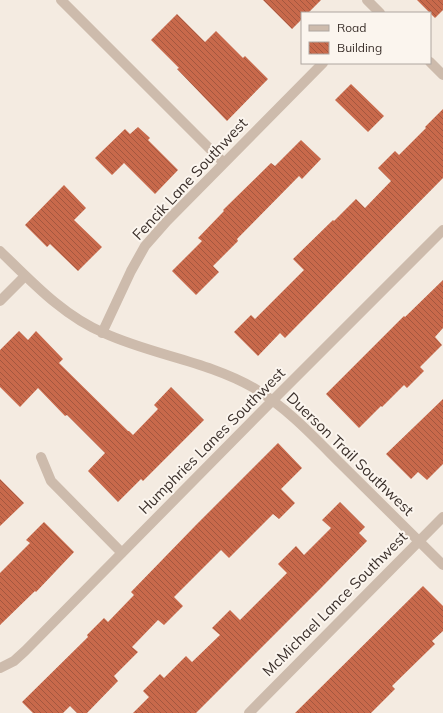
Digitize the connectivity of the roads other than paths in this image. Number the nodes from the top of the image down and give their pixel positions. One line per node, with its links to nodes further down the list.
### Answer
1 (62, 0): 7 (street)
2 (367, 0): 3 (street)
3 (376, 12)
4 (431, 63): 6 (street)
5 (322, 64): 7 (street, Fencik Lane Southwest)
6 (443, 75)
7 (224, 163): 12 (street, Fencik Lane Southwest)
8 (443, 230): 13 (street, Humphries Lanes Southwest)
9 (0, 251): 10 (street, Duerson Trail Southwest)
10 (25, 276): 11 (street); 12 (street, Duerson Trail Southwest)
11 (0, 301)
12 (102, 333): 13 (street, Duerson Trail Southwest)
13 (272, 401): 16 (street, Duerson Trail Southwest); 17 (street, Humphries Lanes Southwest)
14 (41, 457): 17 (street)
15 (443, 517): 16 (street, McMichael Lance Southwest)
16 (419, 541): 18 (street, Duerson Trail Southwest); 20 (street, McMichael Lance Southwest)
17 (122, 553): 19 (street, Humphries Lanes Southwest)
18 (443, 565)
19 (0, 668)
20 (249, 713)

